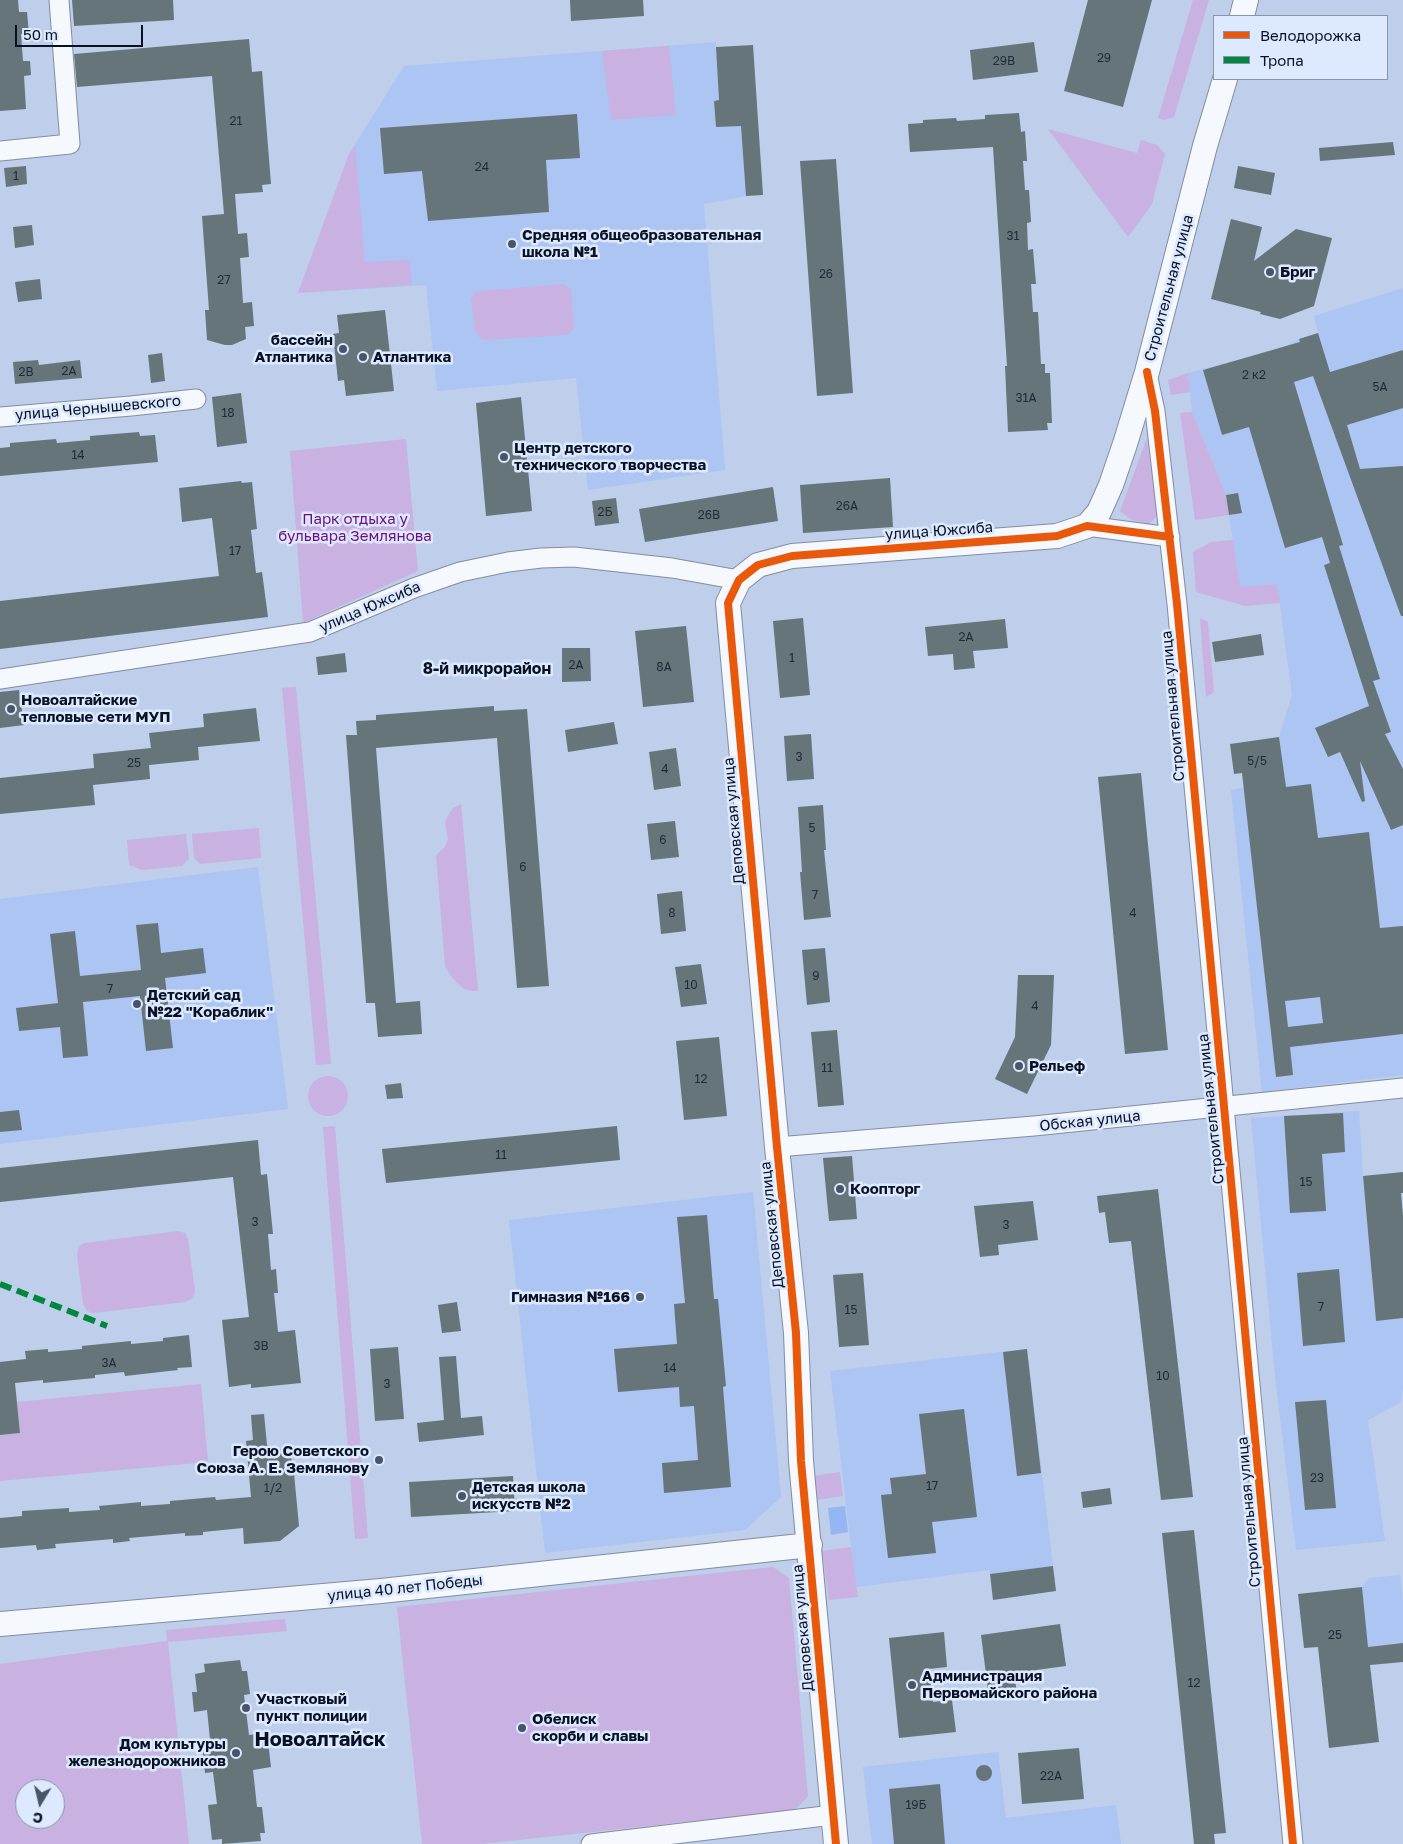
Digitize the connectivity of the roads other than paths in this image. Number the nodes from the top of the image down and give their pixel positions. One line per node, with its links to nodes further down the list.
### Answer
1 (59, 0): 5 (street)
2 (1246, 0): 3 (street)
3 (1242, 15)
4 (1225, 80): 6 (street, Строительная улица)
5 (0, 151)
6 (1147, 372): 9 (street); 10 (street, Строительная улица)
7 (196, 399): 8 (street, улица Чернышевского)
8 (0, 417)
9 (1087, 526): 10 (street, улица Южсиба); 11 (street, улица Южсиба)
10 (1170, 537): 15 (street, Строительная улица)
11 (739, 580): 12 (street, улица Южсиба); 13 (street, улица Южсиба)
12 (728, 603): 16 (street, Деповская улица)
13 (0, 679)
14 (1403, 1088): 15 (street, Обская улица)
15 (1225, 1107): 16 (street, Обская улица); 22 (street, Строительная улица)
16 (777, 1147): 17 (street, Деповская улица)
17 (810, 1545): 18 (street, улица 40 лет Победы); 19 (street, Деповская улица)
18 (0, 1624)
19 (833, 1815): 20 (street); 21 (street, Деповская улица)
20 (591, 1844)
21 (836, 1844)
22 (1293, 1844)

